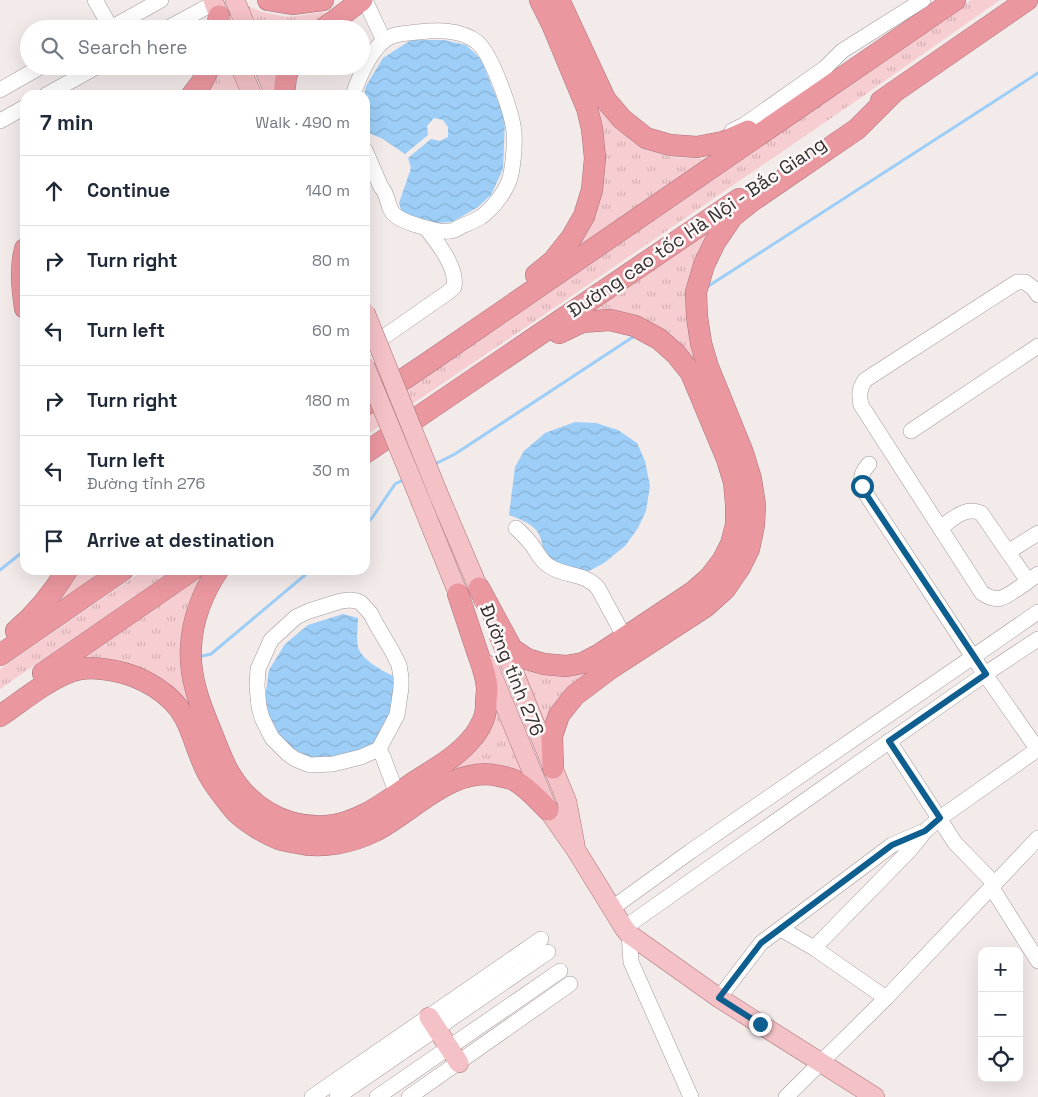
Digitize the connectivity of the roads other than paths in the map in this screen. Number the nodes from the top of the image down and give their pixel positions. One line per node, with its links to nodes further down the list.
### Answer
1 (161, 0): 16 (street)
2 (234, 0): 14 (main road); 18 (main road)
3 (268, 0): 4 (highway)
4 (323, 0)
5 (364, 0): 19 (highway); 20 (street)
6 (540, 0): 46 (highway)
7 (559, 0): 37 (highway)
8 (566, 0): 9 (street)
9 (923, 0)
10 (938, 0): 37 (highway)
11 (955, 0): 37 (highway, Đường cao tốc Hà Nội - Bắc Giang)
12 (1027, 0): 36 (highway, Đường cao tốc Hà Nội - Bắc Giang)
13 (102, 3): 15 (street)
14 (217, 14): 17 (street)
15 (107, 20)
16 (125, 20)
17 (197, 20)
18 (243, 20)
19 (336, 20)
20 (384, 41): 21 (street); 41 (street)
21 (370, 59)
22 (26, 75): 29 (street)
23 (81, 75): 30 (street)
24 (206, 75): 31 (highway)
25 (244, 75): 32 (main road)
26 (267, 75): 33 (main road)
27 (287, 75): 34 (highway)
28 (360, 75): 35 (street)
29 (0, 90)
30 (55, 90)
31 (196, 90)
32 (250, 90)
33 (273, 90)
34 (285, 90)
35 (355, 90)
36 (893, 93): 48 (highway, Đường cao tốc Hà Nội - Bắc Giang); 76 (highway)
37 (818, 94): 46 (highway, Đường cao tốc Hà Nội - Bắc Giang)
38 (20, 110): 39 (street)
39 (0, 121)
40 (370, 162): 41 (street)
41 (426, 228): 45 (street)
42 (1038, 295): 54 (street)
43 (370, 324): 62 (main road, Đường tỉnh 276, bridge)
44 (1038, 346): 50 (street)
45 (370, 347)
46 (429, 362): 49 (highway, Đường cao tốc Hà Nội - Bắc Giang)
47 (370, 378): 63 (main road, Đường tỉnh 276, bridge)
48 (456, 390): 51 (highway, Đường cao tốc Hà Nội - Bắc Giang); 65 (highway)
49 (370, 401)
50 (911, 431)
51 (370, 450)
52 (869, 464): 69 (street)
53 (516, 528): 65 (street)
54 (940, 528): 56 (street); 61 (street)
55 (1038, 533): 56 (street)
56 (1008, 552): 61 (street)
57 (64, 575): 67 (highway)
58 (116, 575): 68 (highway)
59 (185, 575): 71 (highway)
60 (215, 575): 77 (highway)
61 (1033, 578)
62 (479, 588): 65 (highway); 76 (main road, Đường tỉnh 276)
63 (458, 594): 77 (highway); 78 (main road, Đường tỉnh 276)
64 (1038, 612): 69 (street)
65 (625, 638)
66 (1038, 638): 70 (street)
67 (0, 644)
68 (0, 655)
69 (973, 657): 70 (street); 84 (street)
70 (986, 674): 73 (street); 75 (street)
71 (0, 704)
72 (0, 716): 78 (highway)
73 (889, 741): 79 (street); 86 (street)
74 (379, 749): 74 (street); 77 (street)
75 (1038, 750): 79 (street)
76 (553, 768): 82 (main road, Đường tỉnh 276)
77 (397, 794)
78 (548, 810): 82 (main road, Đường tỉnh 276)
79 (940, 818): 80 (street); 83 (street)
80 (925, 831): 85 (street); 88 (street)
81 (1038, 838): 83 (street)
82 (576, 850): 84 (main road, Đường tỉnh 276)
83 (993, 886): 89 (street); 93 (street)
84 (611, 909): 86 (main road, Đường tỉnh 276)
85 (781, 929): 88 (street); 92 (street)
86 (626, 931): 92 (main road, Đường tỉnh 276); 101 (street)
87 (544, 946): 94 (street)
88 (814, 948): 93 (street)
89 (1038, 961)
90 (560, 971): 95 (street)
91 (570, 984): 95 (street)
92 (719, 998): 96 (main road, Đường tỉnh 276)
93 (886, 998): 96 (street)
94 (432, 1023): 95 (main road); 97 (street); 98 (street)
95 (454, 1055): 99 (street); 100 (street)
96 (821, 1063): 102 (street); 103 (main road, Đường tỉnh 276)
97 (312, 1097)
98 (337, 1097)
99 (377, 1097)
100 (409, 1097)
101 (691, 1097)
102 (786, 1097)
103 (875, 1097)

